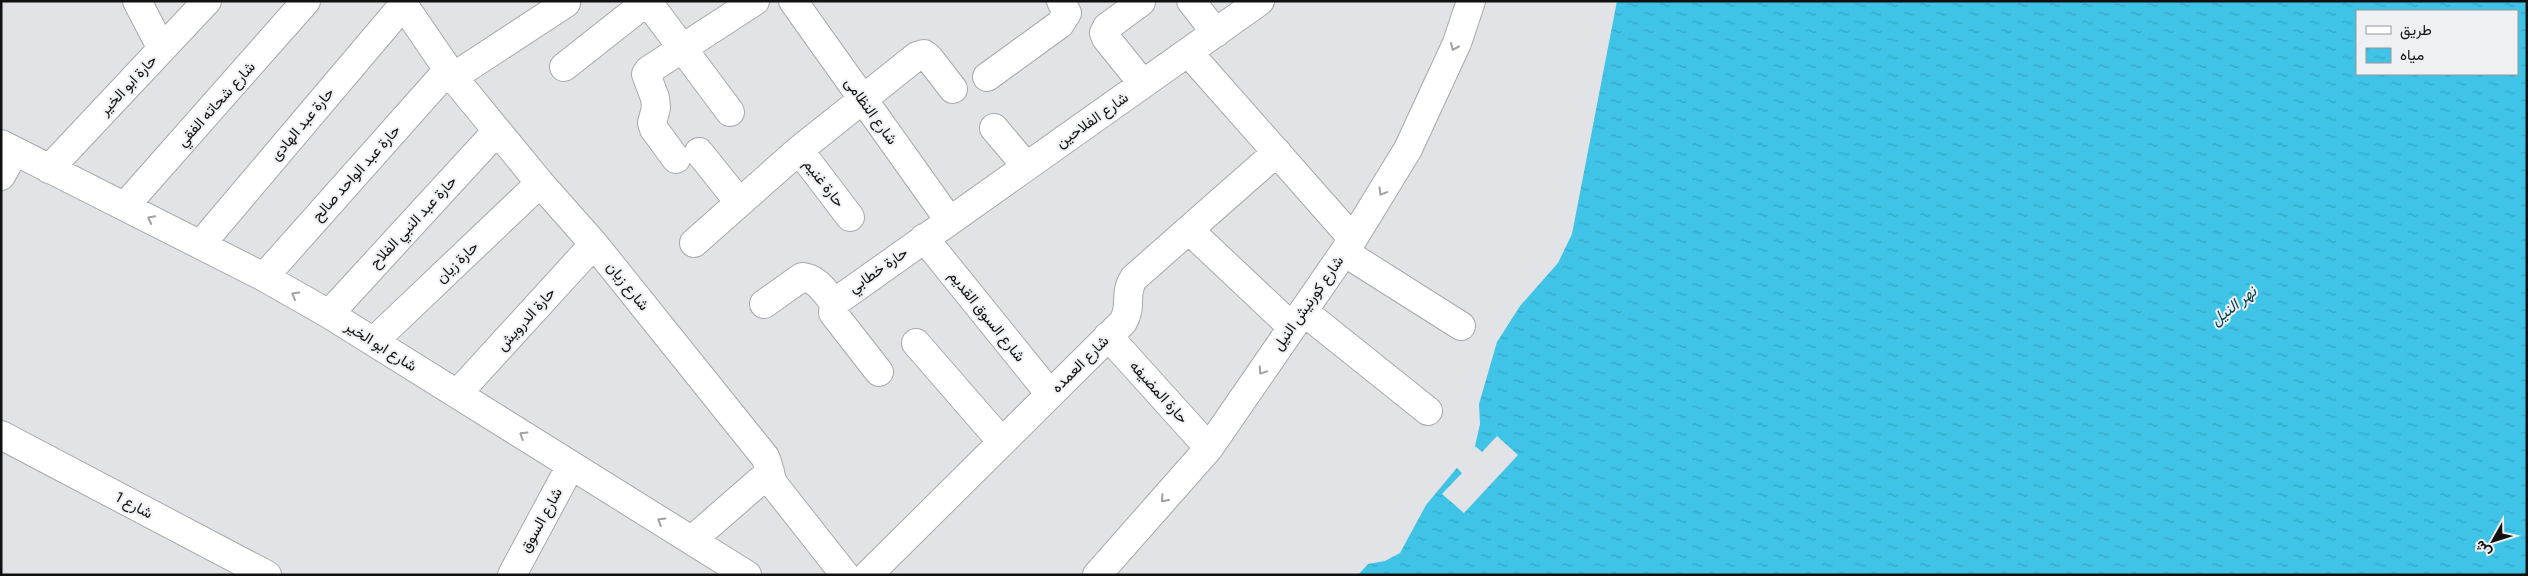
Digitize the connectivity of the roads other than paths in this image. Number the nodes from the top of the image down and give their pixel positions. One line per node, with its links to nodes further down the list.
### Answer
1 (137, 1): 15 (street)
2 (206, 1): 15 (street, حارة ابو الخير)
3 (306, 1): 34 (street, شارع شحاته الفقي)
4 (755, 1): 14 (street)
5 (793, 1): 22 (street, شارع النظامى)
6 (1061, 1): 19 (street)
7 (1191, 1): 13 (street)
8 (1260, 1): 13 (street, شارع الفلاحين)
9 (1472, 1): 42 (street, شارع كورنيش النيل, one-way to 42)
10 (1141, 2): 20 (street)
11 (402, 3): 18 (street, شارع زيان); 40 (street, حارة عبد الهادى)
12 (566, 3): 18 (street, حارة عبد الواحد صالح)
13 (1216, 33): 16 (street, شارع الفلاحين)
14 (682, 48): 17 (street); 23 (street); 33 (street)
15 (162, 49): 30 (street, حارة ابو الخير)
16 (1188, 52): 20 (street, شارع الفلاحين); 28 (street)
17 (564, 67)
18 (451, 74): 25 (street, شارع زيان); 43 (street, حارة عبد الواحد صالح)
19 (987, 77)
20 (1143, 84): 29 (street, شارع الفلاحين)
21 (953, 89): 22 (street, حارة غنيم)
22 (862, 98): 27 (street, حارة غنيم); 36 (street, شارع النظامى)
23 (730, 112)
24 (994, 128): 29 (street)
25 (497, 131): 32 (street, شارع زيان); 46 (street, حارة عبد النبي الفلاح)
26 (8, 147): 30 (street, شارع ابو الخير); 31 (street)
27 (798, 150): 33 (street, حارة غنيم); 35 (street, حارة غنيم)
28 (1277, 152): 37 (street, شارع العمده); 42 (street)
29 (1026, 166): 36 (street, شارع الفلاحين)
30 (49, 169): 34 (street, شارع ابو الخير)
31 (1, 176)
32 (540, 184): 41 (street, شارع زيان); 50 (street, حارة زيان)
33 (740, 202): 39 (street, حارة غنيم)
34 (125, 206): 40 (street, شارع ابو الخير, one-way to 34)
35 (850, 217)
36 (949, 220): 38 (street, شارع الفلاحين)
37 (1189, 230): 47 (street); 49 (street, شارع العمده)
38 (924, 238): 44 (street, حارة خطابي); 54 (street, شارع السوق القديم)
39 (694, 243)
40 (201, 244): 43 (street, شارع ابو الخير)
41 (594, 244): 53 (street, حارة الدرويش); 60 (street, شارع زيان)
42 (1349, 245): 47 (street, شارع كورنيش النيل); 48 (street)
43 (264, 277): 46 (street, شارع ابو الخير, one-way to 43)
44 (834, 303): 45 (street, حارة خطابي); 52 (street, حارة خطابي)
45 (764, 304)
46 (329, 314): 50 (street, شارع ابو الخير)
47 (1298, 319): 55 (street); 58 (street, شارع كورنيش النيل, one-way to 58)
48 (1461, 326)
49 (1108, 336): 54 (street, شارع العمده); 58 (street, حارة المضيفه)
50 (374, 341): 53 (street, شارع ابو الخير)
51 (916, 343): 57 (street)
52 (879, 372)
53 (458, 394): 59 (street, شارع ابو الخير, one-way to 53)
54 (1050, 394): 57 (street, شارع العمده)
55 (1428, 411)
56 (1, 435): 62 (street, شارع 1)
57 (1002, 442): 66 (street, شارع العمده)
58 (1209, 448): 67 (street, شارع كورنيش النيل, one-way to 67)
59 (571, 465): 61 (street, شارع ابو الخير, one-way to 59); 63 (street, شارع السوق)
60 (770, 472): 61 (street); 65 (street, شارع زيان)
61 (692, 540): 64 (street, شارع ابو الخير)
62 (267, 575)
63 (512, 575)
64 (747, 575)
65 (845, 575)
66 (868, 575)
67 (1097, 575)

